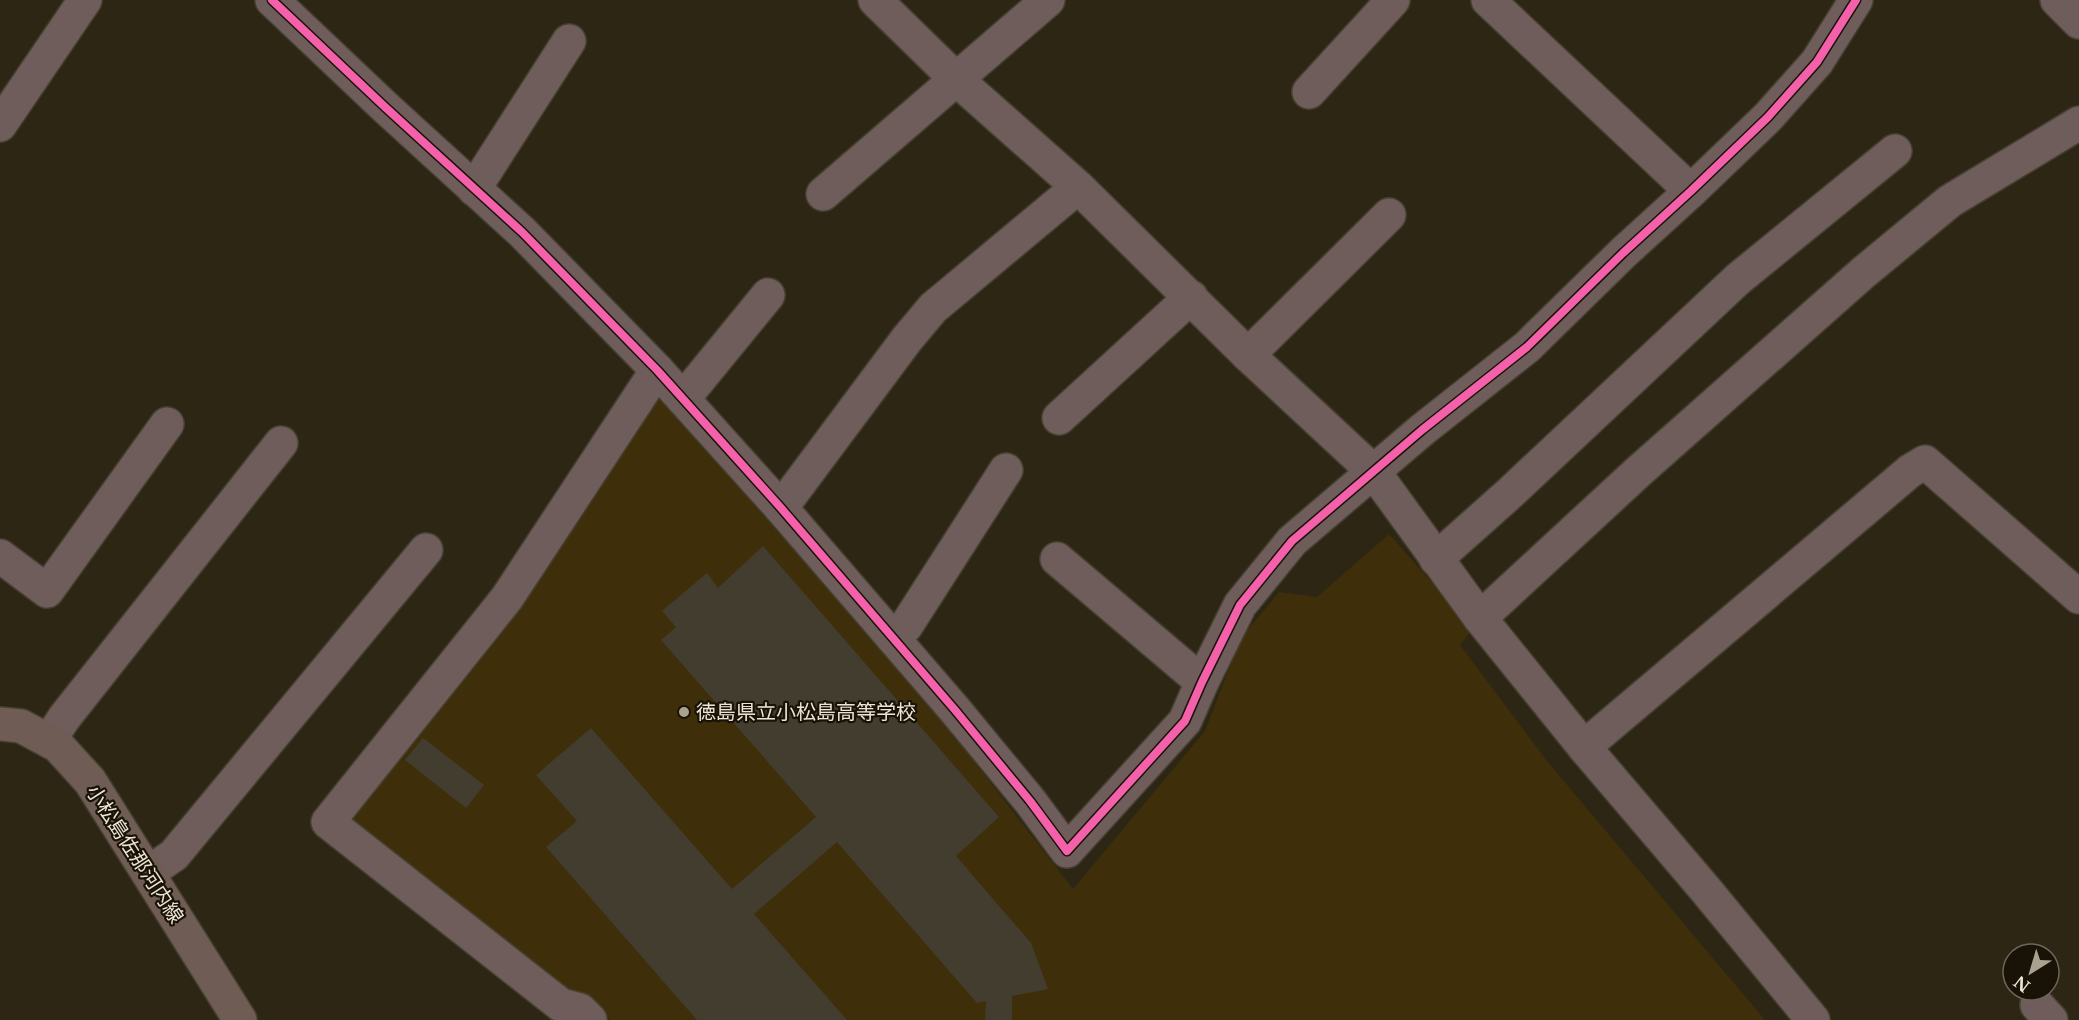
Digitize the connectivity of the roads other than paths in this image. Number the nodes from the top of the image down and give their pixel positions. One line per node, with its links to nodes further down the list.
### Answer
1 (85, 0): 14 (street)
2 (272, 0): 17 (street)
3 (875, 0): 11 (street)
4 (1048, 0): 11 (street)
5 (1393, 0): 12 (street)
6 (1856, 0): 18 (street)
7 (2057, 0): 9 (street)
8 (1508, 7): 18 (street)
9 (2079, 22)
10 (569, 40): 17 (street)
11 (956, 78): 16 (street); 19 (street)
12 (1309, 92)
13 (2079, 123): 37 (street)
14 (0, 125)
15 (1895, 151): 34 (street)
16 (1078, 187): 22 (street); 31 (street)
17 (474, 189): 24 (street)
18 (1691, 191): 30 (street)
19 (823, 194)
20 (1389, 214): 23 (street)
21 (768, 295): 25 (street)
22 (1191, 297): 23 (street); 26 (street)
23 (1248, 355): 30 (street)
24 (657, 370): 25 (street); 45 (street)
25 (683, 399): 31 (street)
26 (1059, 418)
27 (167, 424): 33 (street)
28 (280, 443): 41 (street)
29 (1006, 470): 38 (street)
30 (1374, 472): 34 (street); 39 (street)
31 (781, 508): 38 (street)
32 (426, 550): 43 (street)
33 (0, 556)
34 (1436, 559): 37 (street)
35 (1057, 560): 39 (street)
36 (2079, 597): 42 (street)
37 (1480, 618): 42 (street)
38 (893, 638): 39 (street)
39 (1202, 682)
40 (0, 724): 41 (main road, 小松島佐那河内線)
41 (49, 741): 43 (main road, 小松島佐那河内線)
42 (1584, 747): 46 (street)
43 (148, 873): 44 (main road, 小松島佐那河内線)
44 (240, 1020)
45 (590, 1020)
46 (1813, 1020)

